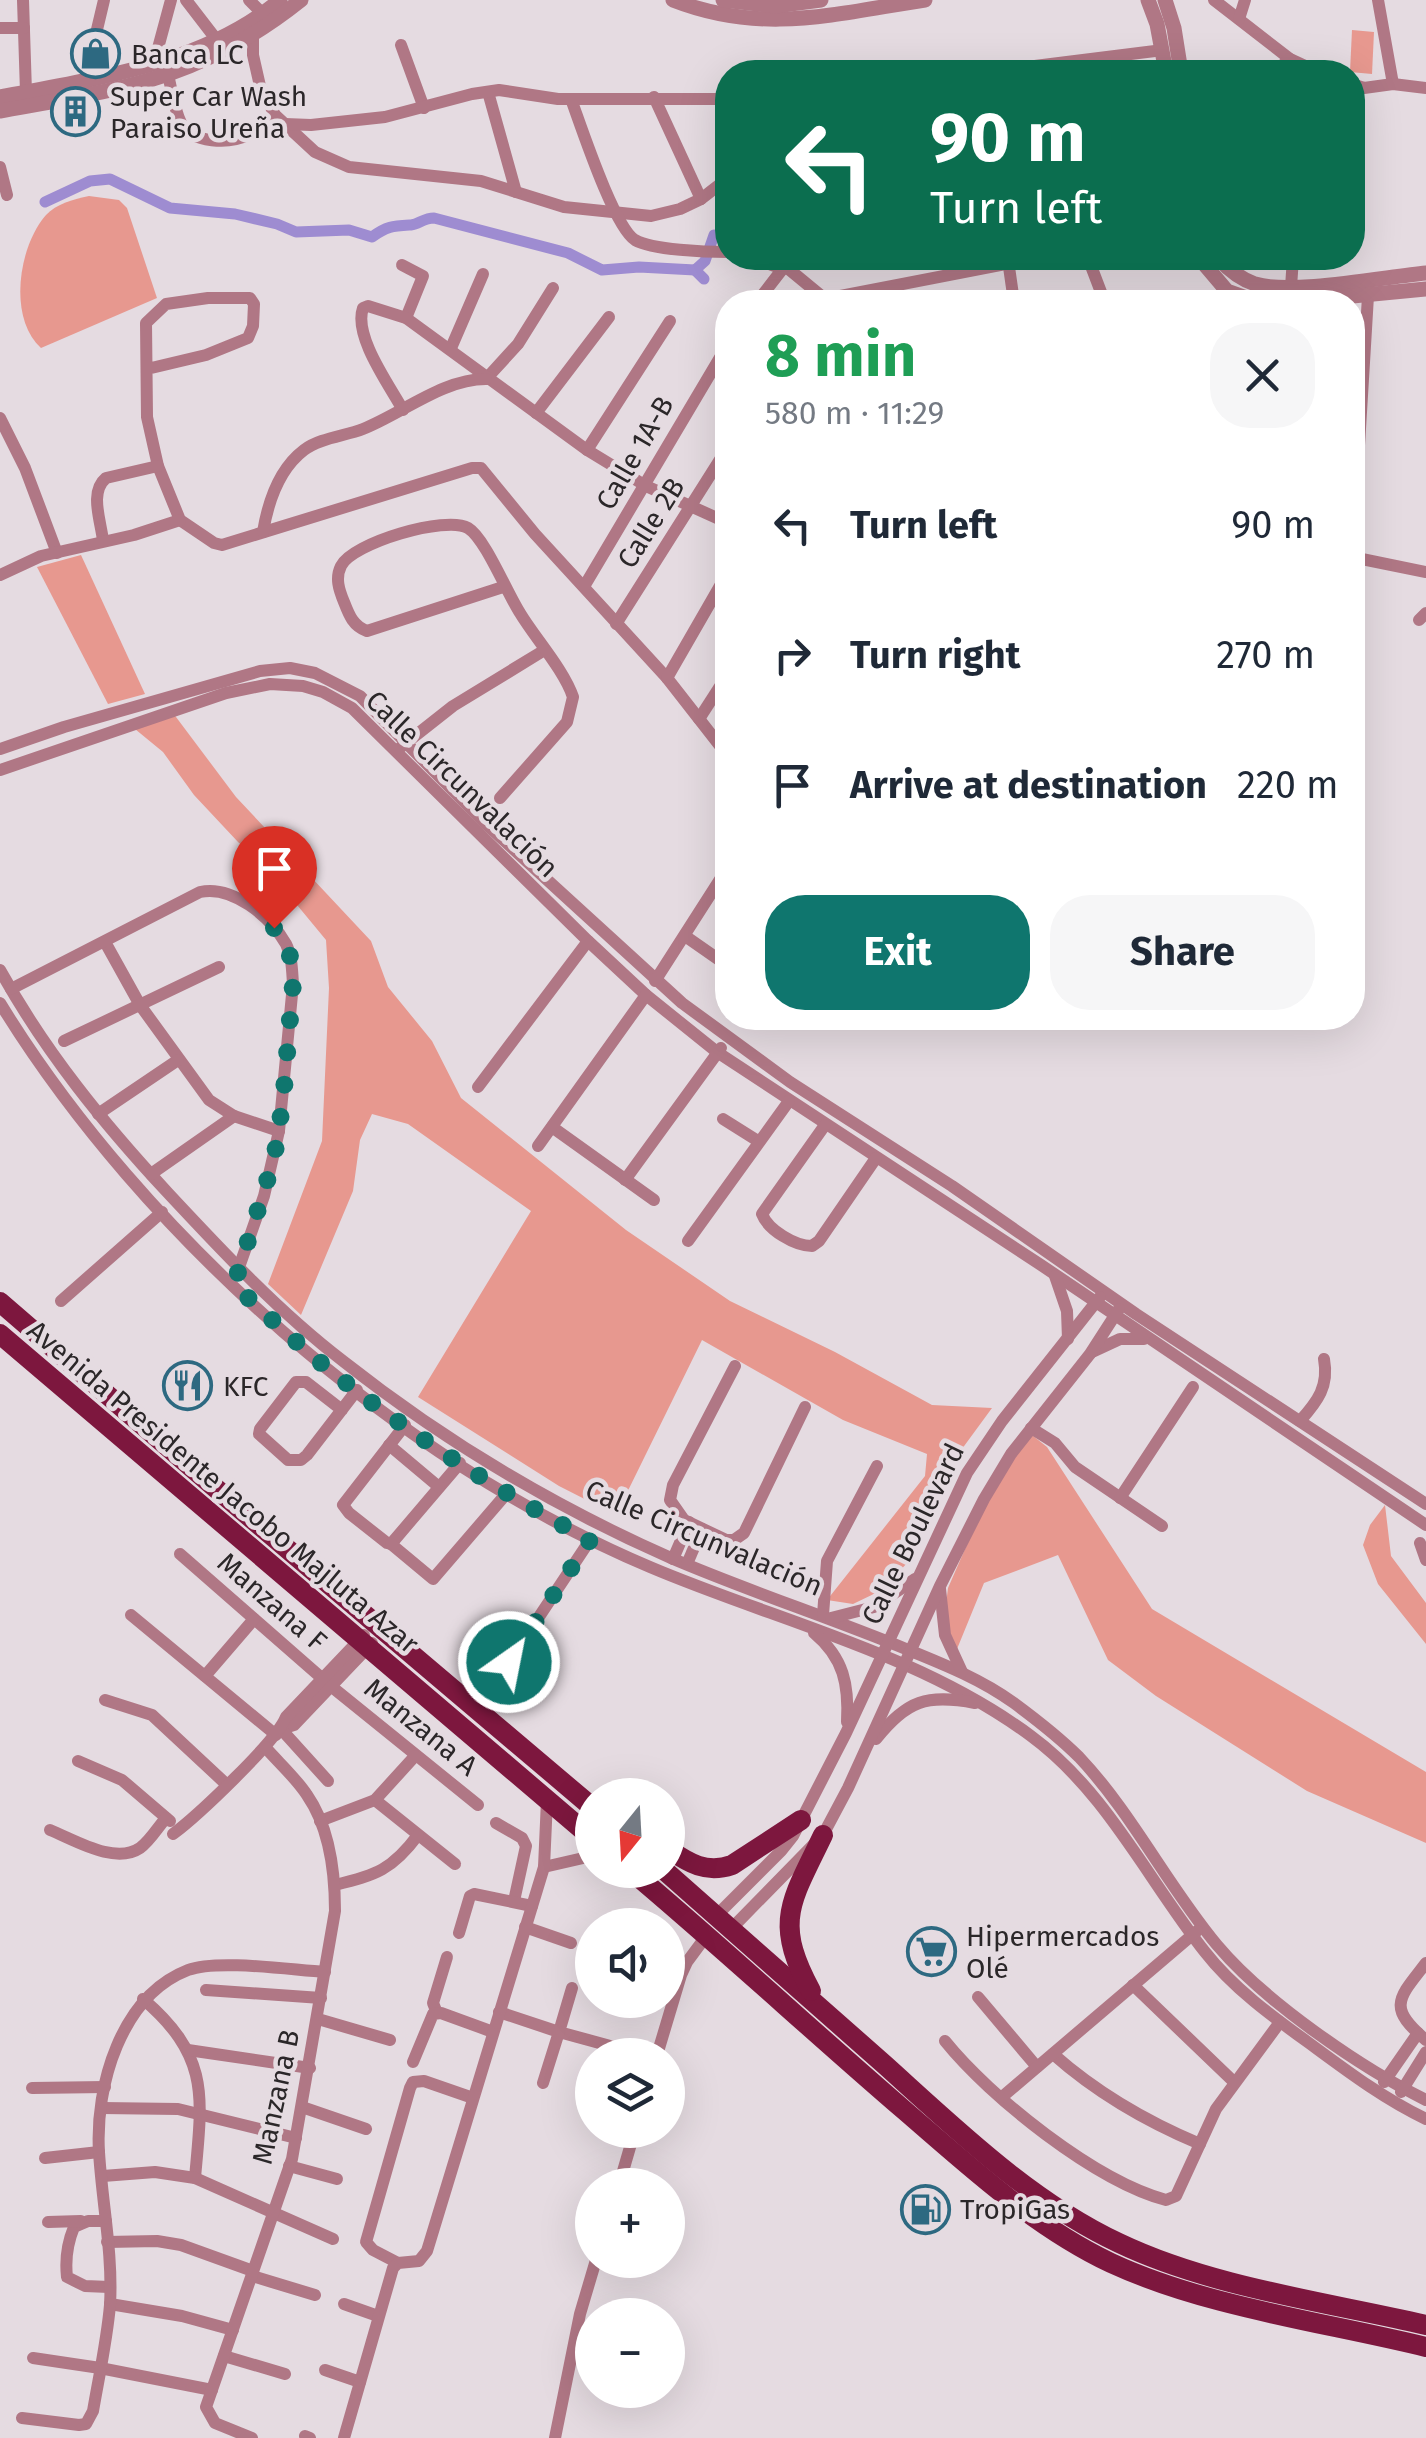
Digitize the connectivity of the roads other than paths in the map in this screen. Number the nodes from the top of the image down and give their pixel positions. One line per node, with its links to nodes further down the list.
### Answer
1 (24, 0): 22 (street)
2 (104, 0): 34 (street)
3 (170, 0): 31 (street)
4 (186, 0): 24 (street)
5 (249, 0): 19 (street)
6 (280, 0): 19 (street)
7 (300, 0): 23 (street)
8 (673, 0): 18 (street)
9 (724, 0): 10 (street)
10 (821, 0)
11 (924, 0): 17 (street)
12 (1148, 0): 26 (street)
13 (1165, 0): 30 (street)
14 (1214, 0): 20 (street)
15 (1245, 0): 20 (street)
16 (1378, 0): 33 (street)
17 (874, 4): 18 (street)
18 (857, 6)
19 (262, 14): 24 (street)
20 (1239, 19): 27 (street)
21 (0, 28): 22 (street)
22 (24, 28): 37 (street)
23 (253, 36): 32 (street); 45 (street)
24 (216, 40): 31 (street)
25 (401, 44): 43 (street)
26 (1163, 50): 28 (street); 29 (street)
27 (1290, 59)
28 (1083, 60)
29 (1164, 60)
30 (1178, 60)
31 (154, 62): 34 (street)
32 (168, 75): 34 (street); 45 (street)
33 (1392, 84): 35 (street); 36 (street)
34 (86, 87): 37 (street); 44 (street)
35 (1365, 88)
36 (1426, 88)
37 (26, 92): 39 (street)
38 (488, 92): 41 (street); 43 (street); 48 (street)
39 (0, 97)
40 (654, 97): 41 (street); 42 (street); 50 (street)
41 (571, 99): 51 (street)
42 (715, 99)
43 (424, 108): 45 (street)
44 (0, 111)
45 (280, 120): 48 (street)
46 (0, 167): 49 (street)
47 (715, 188): 50 (street)
48 (516, 192): 51 (street)
49 (8, 195)
50 (701, 198): 51 (street)
51 (616, 214): 52 (street)
52 (715, 251)
53 (402, 265): 70 (street)
54 (781, 270): 61 (street)
55 (792, 270): 62 (street)
56 (967, 270): 63 (street)
57 (1230, 270): 64 (street)
58 (1426, 273): 65 (street)
59 (483, 274): 73 (street)
60 (553, 288): 76 (street)
61 (766, 290)
62 (814, 290)
63 (876, 290)
64 (1274, 290)
65 (1322, 290)
66 (1426, 290): 68 (street)
67 (1365, 296): 68 (street)
68 (1368, 296): 72 (street)
69 (609, 317): 78 (street)
70 (406, 318): 73 (street); 77 (street)
71 (670, 320): 80 (street)
72 (1365, 346)
73 (450, 348): 76 (street)
74 (715, 367): 83 (street, Calle 1A-B)
75 (147, 369): 75 (street); 81 (street)
76 (486, 379): 77 (street); 78 (street)
77 (404, 410): 87 (street)
78 (536, 413): 80 (street)
79 (0, 418): 89 (street)
80 (586, 450): 83 (street)
81 (158, 466): 86 (street); 88 (street)
82 (715, 469): 84 (street, Calle 2B)
83 (646, 486): 84 (street); 93 (street, Calle 1A-B)
84 (693, 506): 85 (street); 96 (street, Calle 2B)
85 (715, 517)
86 (180, 520): 87 (street); 88 (street)
87 (264, 532): 93 (street)
88 (103, 541): 89 (street)
89 (57, 554): 92 (street)
90 (1365, 560): 91 (street)
91 (1426, 572)
92 (0, 575)
93 (585, 585): 96 (street)
94 (503, 586): 94 (street); 97 (street)
95 (715, 594): 98 (street)
96 (616, 624): 98 (street)
97 (543, 651): 103 (street); 108 (street)
98 (666, 678): 100 (street)
99 (715, 694): 100 (street)
100 (699, 719): 102 (street)
101 (0, 732): 104 (street)
102 (715, 739)
103 (407, 742): 104 (street, Calle Circunvalación); 105 (street); 116 (street, Calle Circunvalación)
104 (5, 747): 106 (street)
105 (395, 752): 106 (street, Calle Circunvalación); 111 (street, Calle Circunvalación)
106 (27, 760): 107 (street, Calle Circunvalación)
107 (0, 770)
108 (500, 798)
109 (715, 887): 110 (street)
110 (684, 936): 113 (street); 116 (street)
111 (588, 941): 118 (street, Calle Circunvalación); 127 (street)
112 (105, 942): 117 (street); 120 (street); 134 (street)
113 (715, 957)
114 (219, 966): 120 (street)
115 (0, 970): 117 (street, Calle Circunvalación)
116 (655, 982): 121 (street, Calle Circunvalación)
117 (11, 990): 129 (street, Calle Circunvalación)
118 (646, 995): 125 (street, Calle Circunvalación); 133 (street)
119 (0, 1003): 141 (street, Calle Circunvalación)
120 (140, 1005): 124 (street); 126 (street)
121 (715, 1028)
122 (718, 1030): 123 (street, Calle Circunvalación)
123 (728, 1038): 125 (street); 146 (street, Calle Circunvalación)
124 (64, 1042)
125 (718, 1052): 128 (street, Calle Circunvalación); 139 (street)
126 (178, 1060): 129 (street); 130 (street)
127 (478, 1087)
128 (789, 1101): 132 (street, Calle Circunvalación); 135 (street)
129 (98, 1114): 138 (street, Calle Circunvalación)
130 (234, 1116): 134 (street); 138 (street)
131 (723, 1119): 135 (street)
132 (825, 1125): 137 (street, Calle Circunvalación); 137 (street)
133 (552, 1127): 136 (street); 139 (street)
134 (279, 1131): 143 (street)
135 (758, 1142): 142 (street)
136 (538, 1146)
137 (876, 1158): 144 (street, Calle Circunvalación)
138 (150, 1174): 143 (street, Calle Circunvalación)
139 (625, 1180): 140 (street)
140 (654, 1200)
141 (162, 1212): 145 (street, Calle Circunvalación); 147 (street)
142 (688, 1241)
143 (239, 1266): 145 (street); 180 (street, Calle Circunvalación)
144 (1054, 1274): 146 (street, Calle Circunvalación); 152 (street)
145 (234, 1285): 157 (street, Calle Circunvalación)
146 (1100, 1297): 149 (street, Calle Circunvalación); 152 (street, Calle Boulevard)
147 (62, 1301)
148 (0, 1302): 190 (main road, Avenida Presidente Jacobo Majluta Azar)
149 (1119, 1309): 151 (street, Calle Circunvalación); 153 (street, Calle Boulevard); 160 (street, Calle Circunvalación)
150 (0, 1334): 193 (main road, Avenida Presidente Jacobo Majluta Azar)
151 (1148, 1339): 153 (street); 173 (street, Calle Circunvalación)
152 (1068, 1341): 163 (street, Calle Boulevard)
153 (1090, 1354): 162 (street, Calle Boulevard)
154 (1324, 1359): 160 (street)
155 (735, 1366): 172 (street)
156 (1192, 1387): 170 (street)
157 (358, 1390): 159 (street); 161 (street, Calle Circunvalación)
158 (805, 1407): 175 (street)
159 (342, 1410): 159 (street)
160 (1300, 1421): 171 (street, Calle Circunvalación)
161 (405, 1425): 164 (street); 166 (street, Calle Circunvalación)
162 (1031, 1428): 165 (street, Calle Boulevard); 170 (street)
163 (985, 1444): 165 (street); 184 (street, Calle Boulevard)
164 (389, 1445): 168 (street); 178 (street)
165 (1006, 1460): 185 (street, Calle Boulevard)
166 (460, 1463): 168 (street); 169 (street, Calle Circunvalación)
167 (877, 1466): 188 (street)
168 (439, 1487): 178 (street)
169 (507, 1493): 176 (street, Calle Circunvalación); 178 (street)
170 (1120, 1498): 174 (street)
171 (1426, 1504)
172 (689, 1522): 175 (street); 180 (street)
173 (1426, 1525)
174 (1162, 1526)
175 (702, 1529): 182 (street)
176 (590, 1540): 186 (street, Calle Circunvalación); 196 (street)
177 (1420, 1543): 181 (street)
178 (391, 1544)
179 (180, 1554): 189 (street, Manzana F)
180 (673, 1558): 182 (street, Calle Circunvalación)
181 (1426, 1560)
182 (687, 1564): 183 (street, Calle Circunvalación)
183 (707, 1572): 186 (street); 188 (street, Calle Circunvalación)
184 (916, 1578): 188 (street); 192 (street, Calle Boulevard)
185 (940, 1586): 194 (street, Calle Boulevard); 198 (street)
186 (701, 1588): 191 (street, Calle Circunvalación)
187 (131, 1614): 199 (street)
188 (827, 1617): 192 (street, Calle Circunvalación)
189 (254, 1619): 199 (street); 200 (street, Manzana F)
190 (380, 1626): 193 (street); 211 (main road, Avenida Presidente Jacobo Majluta Azar)
191 (808, 1628): 195 (street, Calle Circunvalación); 204 (street)
192 (888, 1641): 194 (street, Calle Circunvalación); 195 (street, Calle Boulevard)
193 (364, 1643): 200 (street); 213 (main road, Avenida Presidente Jacobo Majluta Azar)
194 (910, 1651): 197 (street, Calle Boulevard); 198 (street, Calle Circunvalación)
195 (881, 1656): 197 (street, Calle Circunvalación); 204 (street, Calle Boulevard)
196 (509, 1662)
197 (904, 1665): 202 (street, Calle Circunvalación); 206 (street, Calle Boulevard)
198 (962, 1672): 234 (street, Calle Circunvalación)
199 (204, 1676): 203 (street)
200 (327, 1683): 203 (street); 207 (street, Manzana A)
201 (105, 1700): 210 (street)
202 (986, 1705): 206 (street); 234 (street, Calle Circunvalación)
203 (278, 1732): 205 (street); 209 (street)
204 (846, 1733): 216 (street, Calle Boulevard)
205 (266, 1747): 210 (street); 217 (street, Manzana B)
206 (865, 1753): 222 (street, Calle Boulevard)
207 (416, 1756): 212 (street); 214 (street, Manzana A)
208 (78, 1761): 215 (street)
209 (328, 1781)
210 (226, 1784): 215 (street)
211 (575, 1791)
212 (375, 1800): 217 (street); 221 (street)
213 (547, 1800): 219 (main road, Avenida Presidente Jacobo Majluta Azar); 226 (street)
214 (478, 1805)
215 (166, 1818): 220 (street)
216 (801, 1820): 224 (main road); 233 (street, Calle Boulevard)
217 (320, 1821): 227 (street, Manzana B)
218 (496, 1823): 230 (street)
219 (575, 1824)
220 (50, 1830)
221 (418, 1835): 225 (street); 227 (street)
222 (823, 1835): 233 (street, Calle Boulevard); 246 (main road)
223 (575, 1860): 226 (street)
224 (685, 1861)
225 (455, 1864)
226 (544, 1866): 231 (street)
227 (335, 1885): 239 (street, Manzana B)
228 (658, 1888): 233 (main road)
229 (681, 1888): 233 (main road)
230 (514, 1901): 231 (street); 235 (street)
231 (532, 1906): 232 (street)
232 (526, 1927): 236 (street); 248 (street)
233 (718, 1927): 246 (main road); 255 (street); 304 (main road)
234 (1197, 1931): 240 (street); 250 (street, Calle Circunvalación); 264 (street, Calle Circunvalación)
235 (459, 1933)
236 (571, 1942)
237 (446, 1956): 247 (street)
238 (1426, 1962): 253 (street)
239 (325, 1972): 244 (street, Manzana B); 245 (street)
240 (1133, 1985): 260 (street); 265 (street)
241 (572, 1988): 252 (street)
242 (206, 1990): 244 (street)
243 (978, 1997): 263 (street)
244 (321, 1998): 249 (street, Manzana B)
245 (143, 1999): 258 (street); 267 (street)
246 (819, 2006): 302 (main road)
247 (437, 2012): 251 (street); 261 (street)
248 (499, 2012): 251 (street); 252 (street)
249 (318, 2020): 256 (street); 262 (street, Manzana B)
250 (1280, 2022): 265 (street); 270 (street, Calle Circunvalación)
251 (493, 2032): 272 (street)
252 (559, 2032): 254 (street); 266 (street)
253 (1422, 2037): 264 (street)
254 (580, 2038)
255 (662, 2038)
256 (390, 2040)
257 (945, 2041): 271 (street)
258 (188, 2050): 262 (street); 277 (street)
259 (1426, 2052): 269 (street)
260 (1053, 2054): 263 (street); 281 (street)
261 (413, 2062)
262 (310, 2068): 275 (street, Manzana B)
263 (1037, 2068): 271 (street)
264 (1387, 2078): 269 (street, Calle Circunvalación); 270 (street)
265 (1234, 2082): 281 (street)
266 (543, 2083)
267 (105, 2087): 268 (street); 276 (street)
268 (32, 2088)
269 (1404, 2089): 273 (street, Calle Circunvalación); 274 (street)
270 (1377, 2092): 274 (street, Calle Circunvalación)
271 (1002, 2097): 281 (street)
272 (473, 2098): 294 (street); 294 (street)
273 (1426, 2100)
274 (1394, 2103): 278 (street, Calle Circunvalación)
275 (302, 2107): 279 (street); 280 (street, Manzana B)
276 (102, 2108): 277 (street); 282 (street)
277 (201, 2114): 280 (street); 286 (street)
278 (1426, 2119)
279 (366, 2129)
280 (296, 2138): 284 (street, Manzana B)
281 (1200, 2144)
282 (99, 2152): 283 (street); 285 (street)
283 (45, 2158)
284 (289, 2166): 287 (street); 288 (street, Manzana B)
285 (104, 2176): 286 (street); 291 (street)
286 (195, 2178): 288 (street)
287 (337, 2179)
288 (274, 2212): 292 (street); 295 (street, Manzana B)
289 (88, 2221): 290 (street); 291 (street); 297 (street)
290 (48, 2222)
291 (106, 2222): 293 (street)
292 (333, 2239)
293 (107, 2242): 295 (street); 297 (street)
294 (398, 2263): 301 (street)
295 (252, 2274): 298 (street); 303 (street, Manzana B)
296 (591, 2278): 315 (street)
297 (109, 2288): 299 (street)
298 (315, 2294)
299 (110, 2304): 303 (street); 307 (street)
300 (344, 2304): 301 (street)
301 (378, 2316): 310 (street)
302 (1426, 2324)
303 (233, 2330): 305 (street, Manzana B)
304 (1426, 2348)
305 (224, 2356): 309 (street); 311 (street, Manzana B)
306 (33, 2358): 307 (street)
307 (100, 2368): 311 (street); 312 (street)
308 (325, 2370): 310 (street)
309 (285, 2374)
310 (360, 2382): 314 (street)
311 (212, 2390): 313 (street)
312 (22, 2418)
313 (252, 2438)
314 (344, 2438)
315 (555, 2438)

